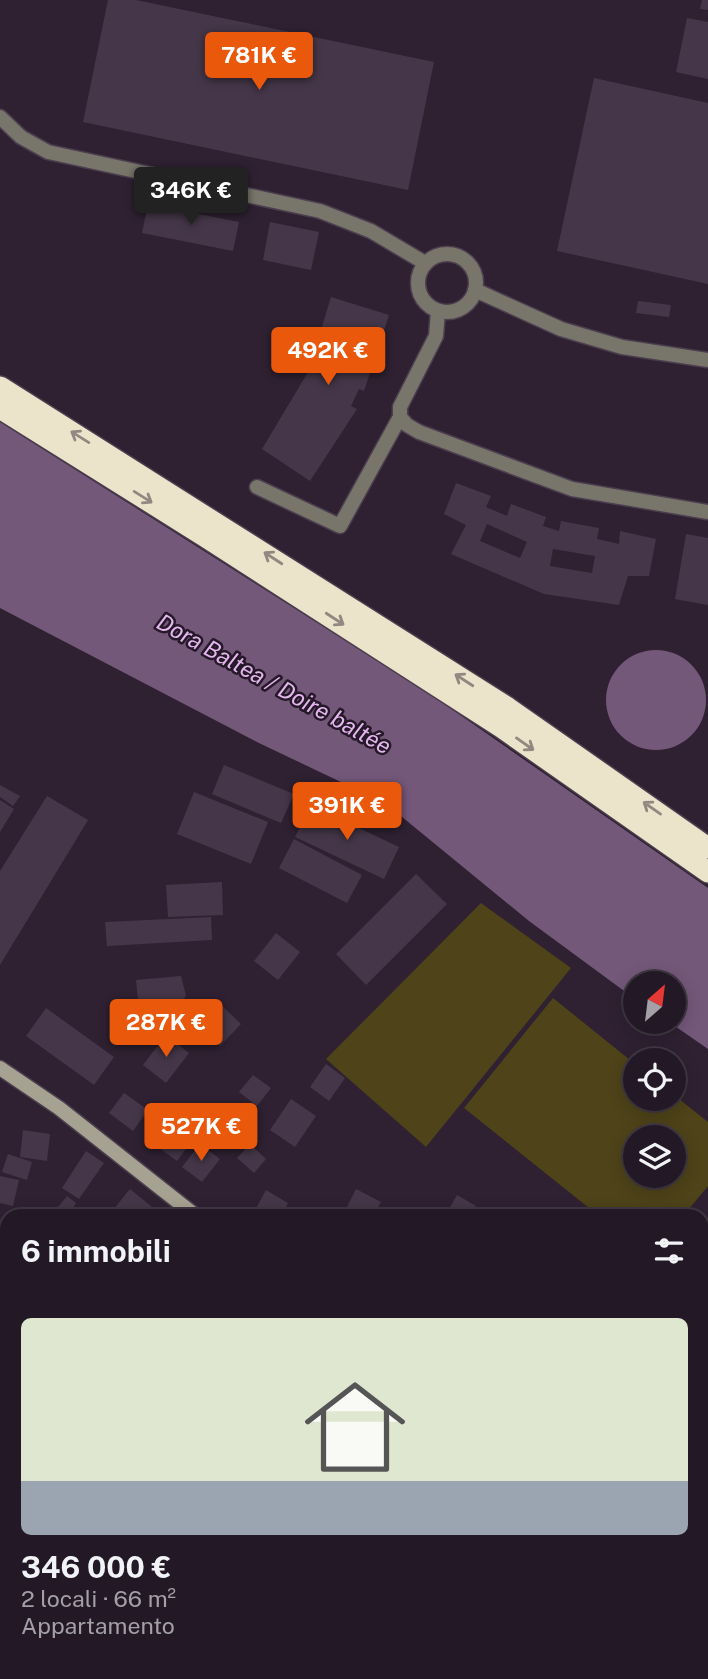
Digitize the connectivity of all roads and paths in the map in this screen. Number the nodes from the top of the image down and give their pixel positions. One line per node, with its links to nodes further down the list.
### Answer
1 (0, 117): 2 (street)
2 (425, 263): 3 (street); 4 (street)
3 (475, 290): 4 (street); 5 (street)
4 (438, 312): 7 (street)
5 (708, 360)
6 (5, 397): 10 (highway, one-way to 6); 11 (highway, one-way to 11)
7 (400, 417): 8 (street); 9 (street)
8 (257, 487)
9 (708, 512)
10 (708, 848)
11 (708, 872)
12 (0, 1068): 13 (main road)
13 (187, 1209)

